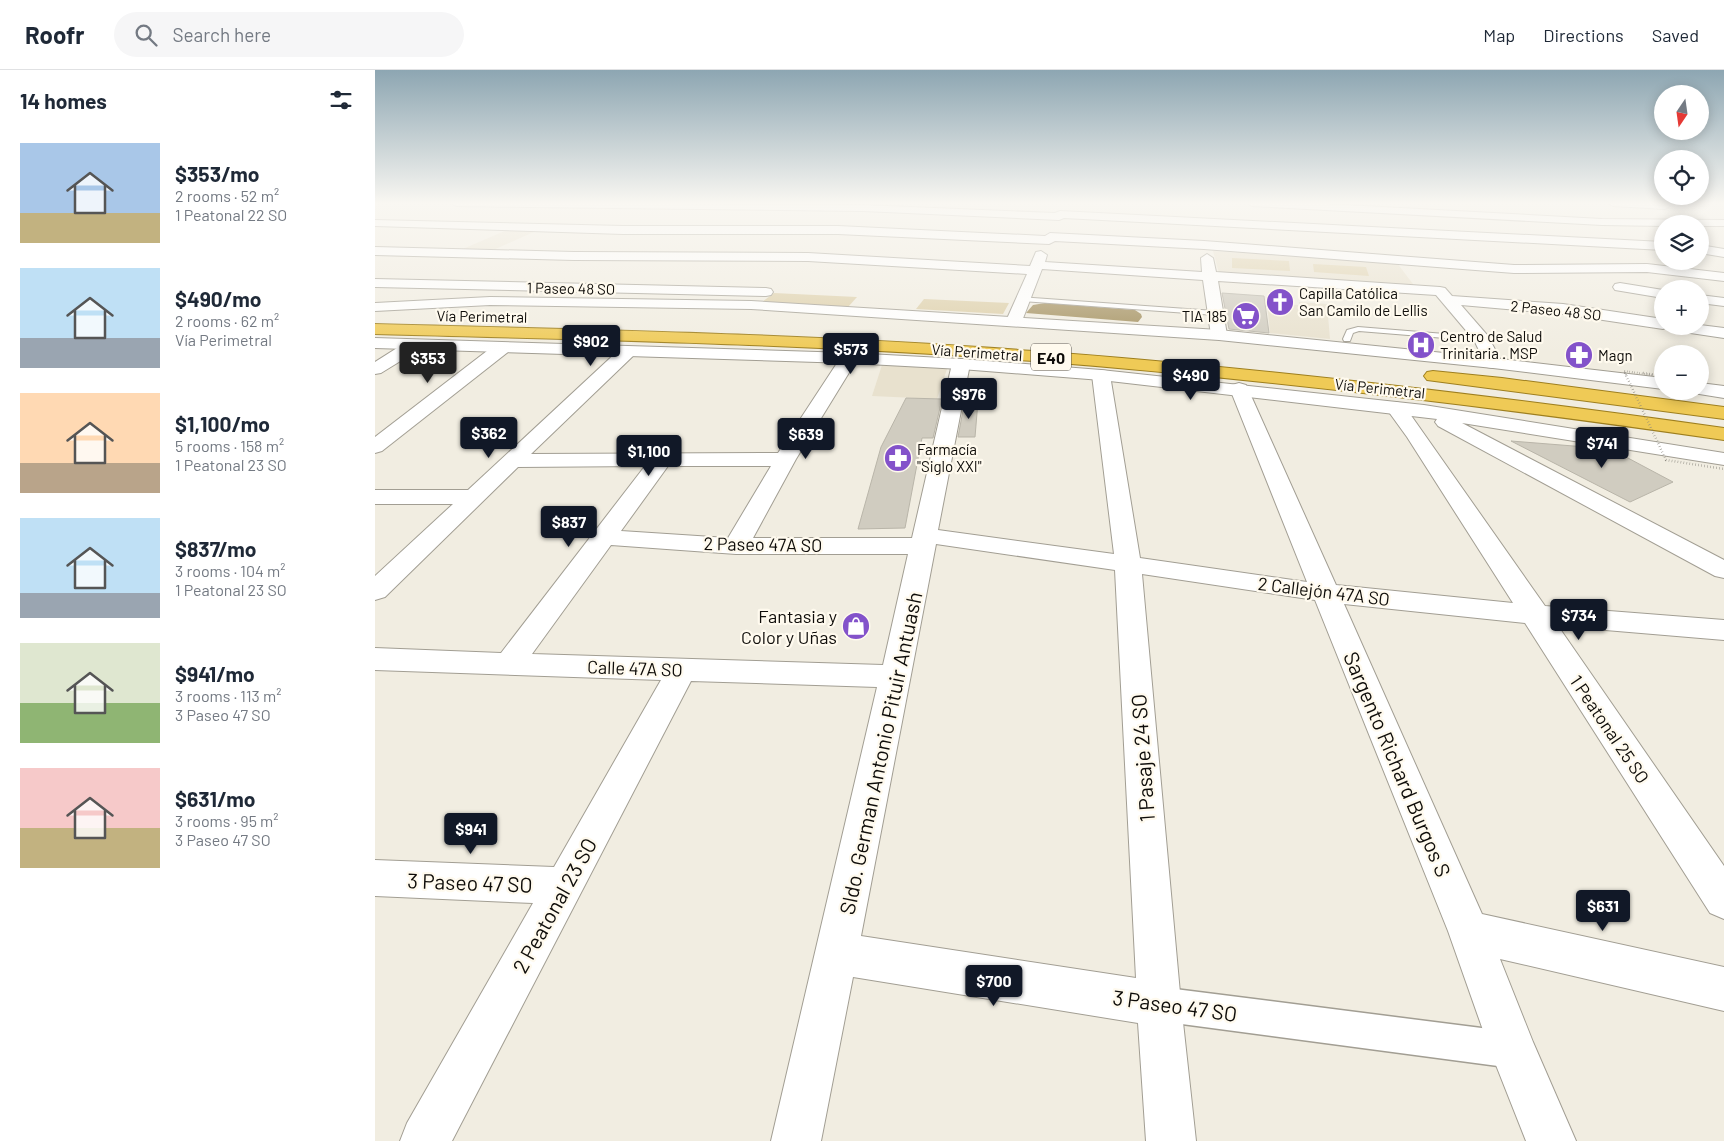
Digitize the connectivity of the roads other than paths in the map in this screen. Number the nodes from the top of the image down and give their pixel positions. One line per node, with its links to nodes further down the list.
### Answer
1 (453, 253): 8 (street, 2 Paseo 48 SO)
2 (579, 253): 8 (street)
3 (811, 253): 9 (street)
4 (1042, 253): 11 (street)
5 (1205, 253): 13 (street)
6 (1313, 253): 10 (street)
7 (1403, 253): 10 (street)
8 (573, 256): 9 (street, 2 Paseo 48 SO); 16 (street)
9 (808, 256): 11 (street, 2 Paseo 48 SO); 12 (street)
10 (1409, 260): 14 (street); 19 (street)
11 (1035, 267): 13 (street, 2 Paseo 48 SO); 21 (street)
12 (794, 268)
13 (1209, 275): 19 (street, 2 Paseo 48 SO); 28 (street)
14 (1724, 277)
15 (375, 283): 16 (street, 1 Paseo 48 SO)
16 (516, 287): 23 (street); 25 (street, 1 Paseo 48 SO)
17 (1620, 288): 18 (street)
18 (1654, 293)
19 (1444, 295): 31 (street, 2 Paseo 48 SO); 38 (street)
20 (375, 299): 23 (street, Vía Perimetral)
21 (1022, 299): 28 (lane); 30 (street)
22 (1709, 300): 24 (street)
23 (490, 302): 25 (street, Vía Perimetral / E40); 26 (street, Vía Perimetral / E40)
24 (1724, 302)
25 (751, 305): 30 (street, Vía Perimetral / E40)
26 (375, 306)
27 (375, 313): 29 (highway, Vía Perimetral)
28 (1215, 314): 36 (street)
29 (621, 319)
30 (1014, 321): 36 (street, Vía Perimetral / E40)
31 (1654, 323)
32 (829, 326): 39 (highway, Vía Perimetral / E40)
33 (375, 329): 56 (highway, Vía Perimetral / E40)
34 (1709, 331): 35 (street)
35 (1724, 333)
36 (1219, 335): 45 (street, Vía Perimetral / E40)
37 (1347, 338): 38 (lane)
38 (1482, 339): 45 (street)
39 (1072, 341)
40 (380, 343): 41 (street, Vía Perimetral / E40)
41 (414, 345): 42 (street, Vía Perimetral / E40); 47 (street)
42 (502, 348): 43 (street, Vía Perimetral / E40); 57 (street)
43 (627, 352): 44 (street, Vía Perimetral / E40); 61 (street)
44 (849, 358): 46 (street, Vía Perimetral / E40); 59 (street)
45 (1493, 363): 50 (street, Vía Perimetral / E40)
46 (961, 364): 49 (street, Vía Perimetral / E40); 65 (street, Sldo. German Antonio Pituir Antuash)
47 (375, 369)
48 (1414, 374): 55 (highway, Vía Perimetral)
49 (1101, 375): 51 (street, Vía Perimetral / E40); 67 (street, 1 Pasaje 24 SO)
50 (1654, 383)
51 (1239, 389): 54 (street, Vía Perimetral / E40); 70 (street, Sargento Richard Burgos S)
52 (1709, 390): 53 (street)
53 (1724, 392)
54 (1410, 410): 60 (street, Vía Perimetral / E40); 68 (street); 71 (street, 1 Peatonal 25 SO)
55 (1724, 413)
56 (1723, 434)
57 (375, 446)
58 (662, 459): 59 (street); 61 (street); 64 (street)
59 (785, 459): 66 (street)
60 (1724, 459)
61 (513, 461): 63 (street)
62 (375, 497): 63 (street)
63 (475, 497): 69 (street)
64 (602, 537): 66 (street, 2 Paseo 47A SO); 74 (street)
65 (924, 540): 66 (street, 2 Paseo 47A SO); 67 (street, 2 Callejón 47A SO); 76 (street, Sldo. German Antonio Pituir Antuash)
66 (736, 546)
67 (1128, 564): 70 (street, 2 Callejón 47A SO); 83 (street, 1 Pasaje 24 SO)
68 (1724, 570)
69 (375, 591)
70 (1327, 593): 71 (street, 2 Callejón 47A SO); 80 (street, Sargento Richard Burgos S)
71 (1535, 615): 72 (street, 2 Callejón 47A SO); 79 (street, 1 Peatonal 25 SO)
72 (1724, 630)
73 (375, 659): 74 (street, Calle 47A SO)
74 (509, 664): 75 (street, Calle 47A SO)
75 (682, 669): 76 (street, Calle 47A SO); 78 (street, 2 Peatonal 23 SO)
76 (896, 677): 81 (street, Sldo. German Antonio Pituir Antuash)
77 (375, 878): 78 (street, 3 Paseo 47 SO)
78 (565, 886): 85 (street, 2 Peatonal 23 SO)
79 (1724, 900)
80 (1469, 931): 82 (street); 84 (street, Sargento Richard Burgos S)
81 (837, 953): 83 (street, 3 Paseo 47 SO); 86 (street, Sldo. German Antonio Pituir Antuash)
82 (1724, 989)
83 (1159, 1004): 84 (street, 3 Paseo 47 SO); 87 (street, 1 Pasaje 24 SO)
84 (1513, 1050): 88 (street, Sargento Richard Burgos S)
85 (425, 1141)
86 (796, 1141)
87 (1171, 1141)
88 (1551, 1141)

